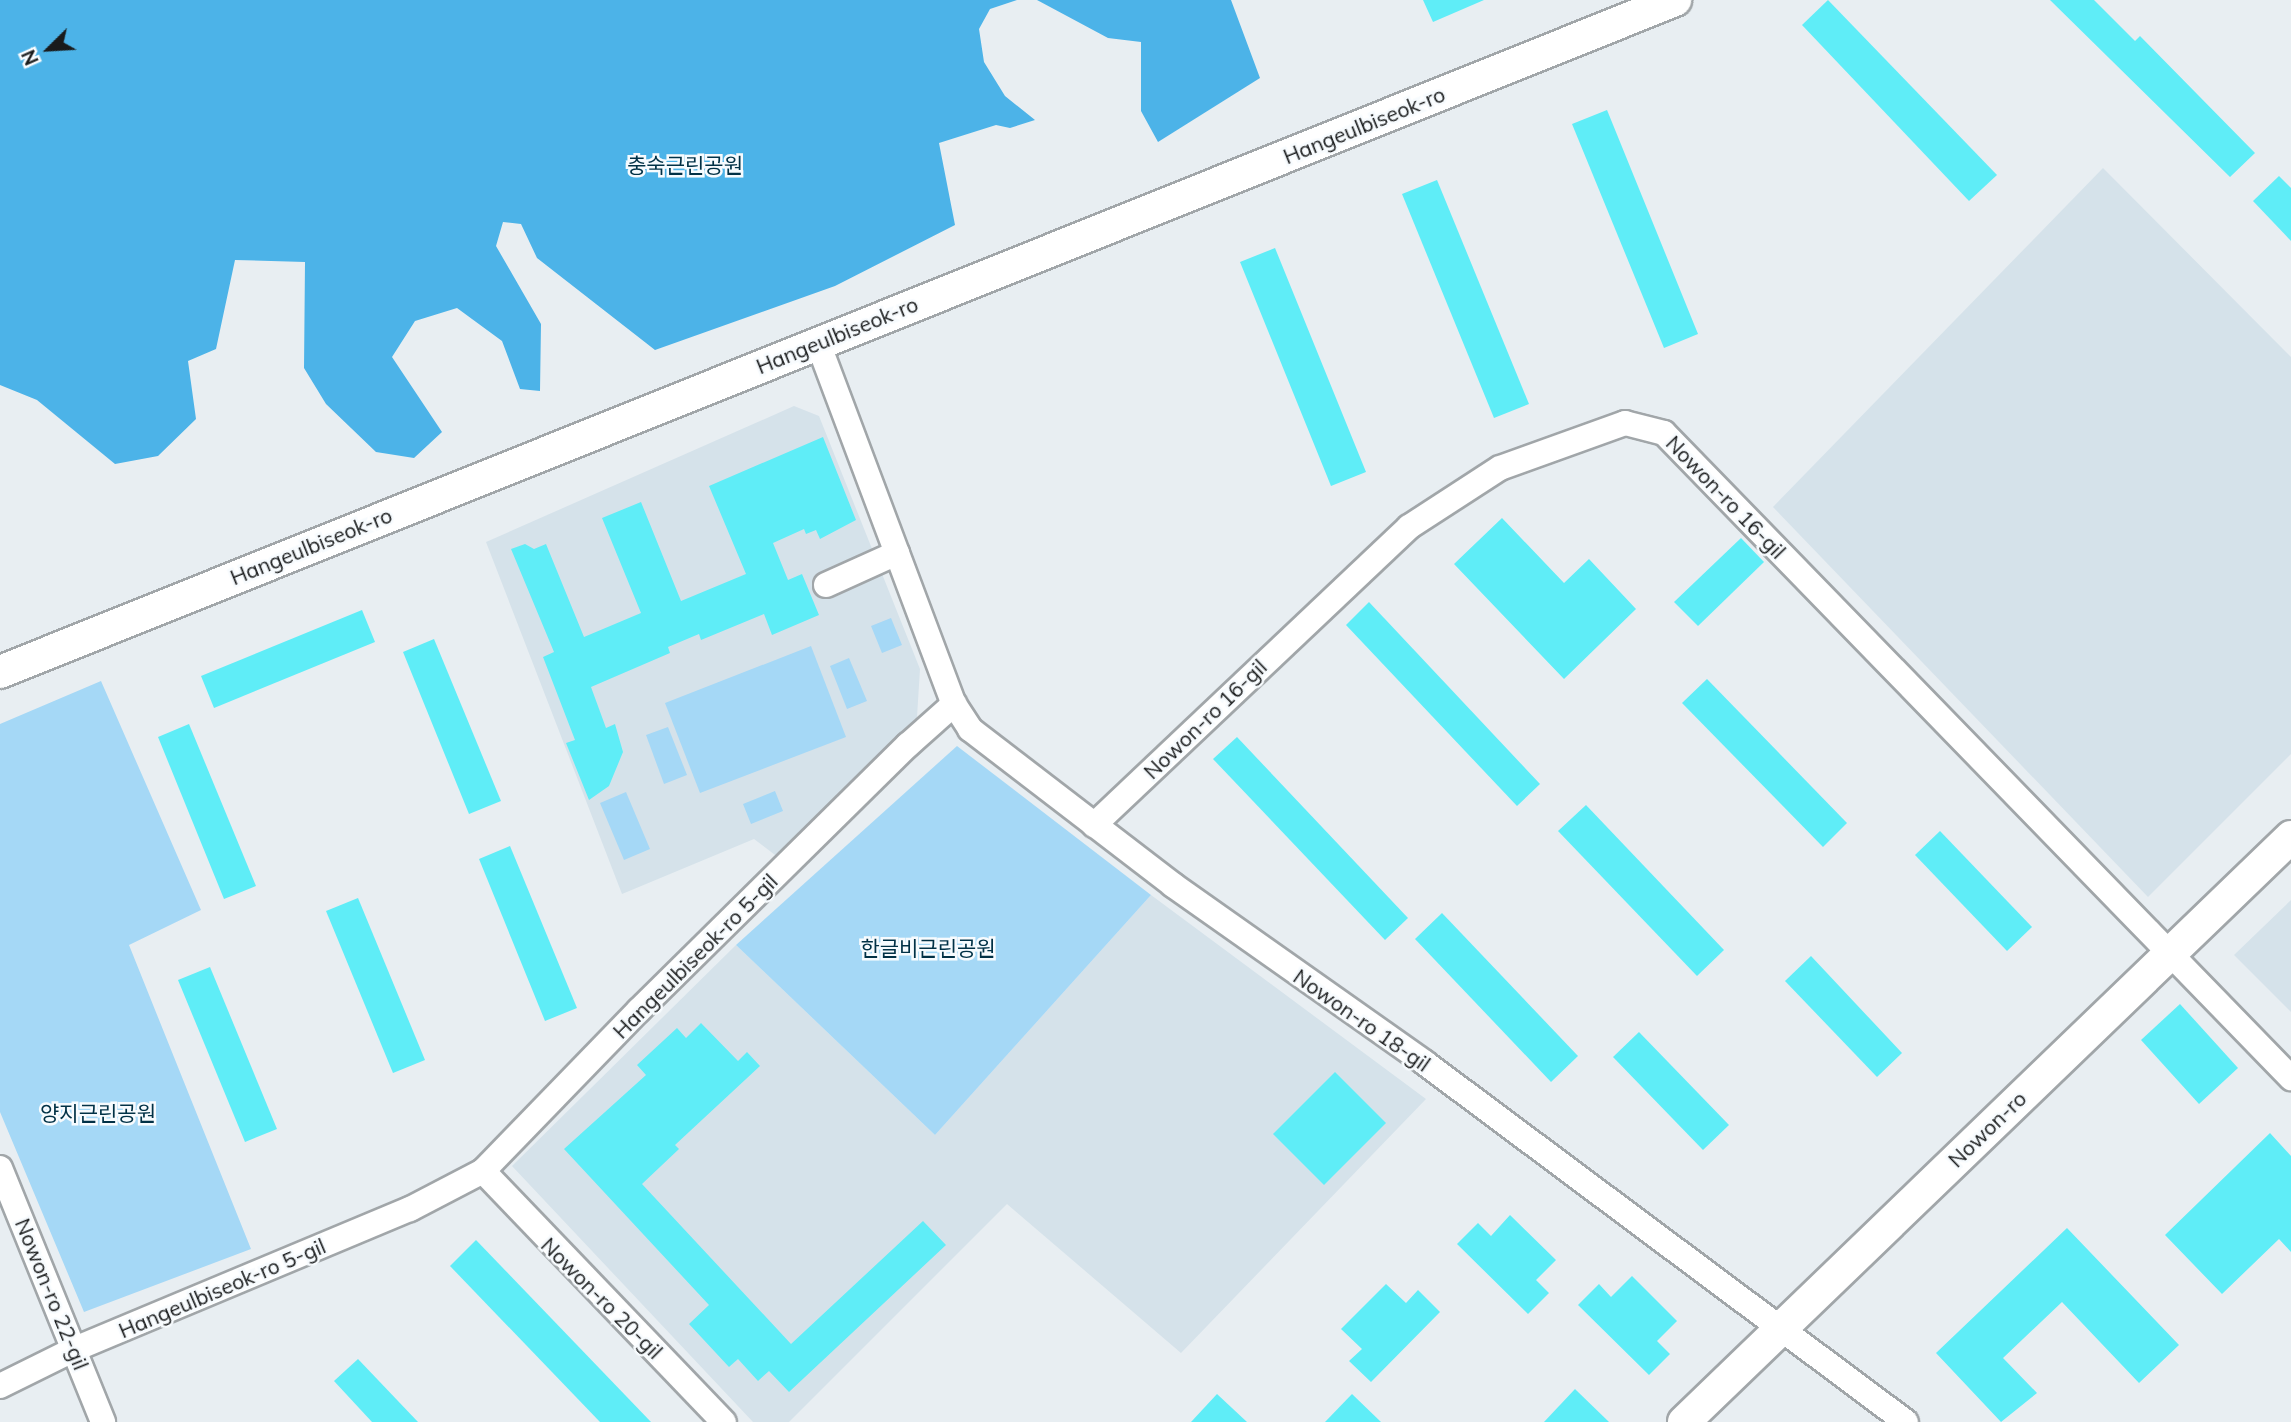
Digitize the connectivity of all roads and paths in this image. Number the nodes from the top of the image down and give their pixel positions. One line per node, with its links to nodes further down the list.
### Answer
1 (1675, 0): 2 (main road, Hangeulbiseok-ro)
2 (818, 343): 3 (street); 5 (main road, Hangeulbiseok-ro)
3 (897, 553): 4 (street); 6 (street)
4 (826, 585)
5 (0, 672)
6 (954, 704): 7 (street, Nowon-ro 18-gil); 12 (street, Hangeulbiseok-ro 5-gil)
7 (1094, 825): 9 (street, Nowon-ro 16-gil); 13 (street, Nowon-ro 18-gil)
8 (2291, 837): 9 (main road, Nowon-ro)
9 (2169, 954): 10 (street, Nowon-ro 16-gil); 13 (main road, Nowon-ro)
10 (2291, 1078)
11 (0, 1168): 14 (street, Nowon-ro 22-gil)
12 (483, 1171): 14 (street, Hangeulbiseok-ro 5-gil); 17 (street, Nowon-ro 20-gil)
13 (1779, 1327): 18 (main road, Nowon-ro); 19 (street, Nowon-ro 18-gil)
14 (75, 1349): 15 (street, Hangeulbiseok-ro 5-gil); 16 (street, Nowon-ro 22-gil)
15 (0, 1386)
16 (103, 1422)
17 (724, 1422)
18 (1684, 1422)
19 (1906, 1422)

